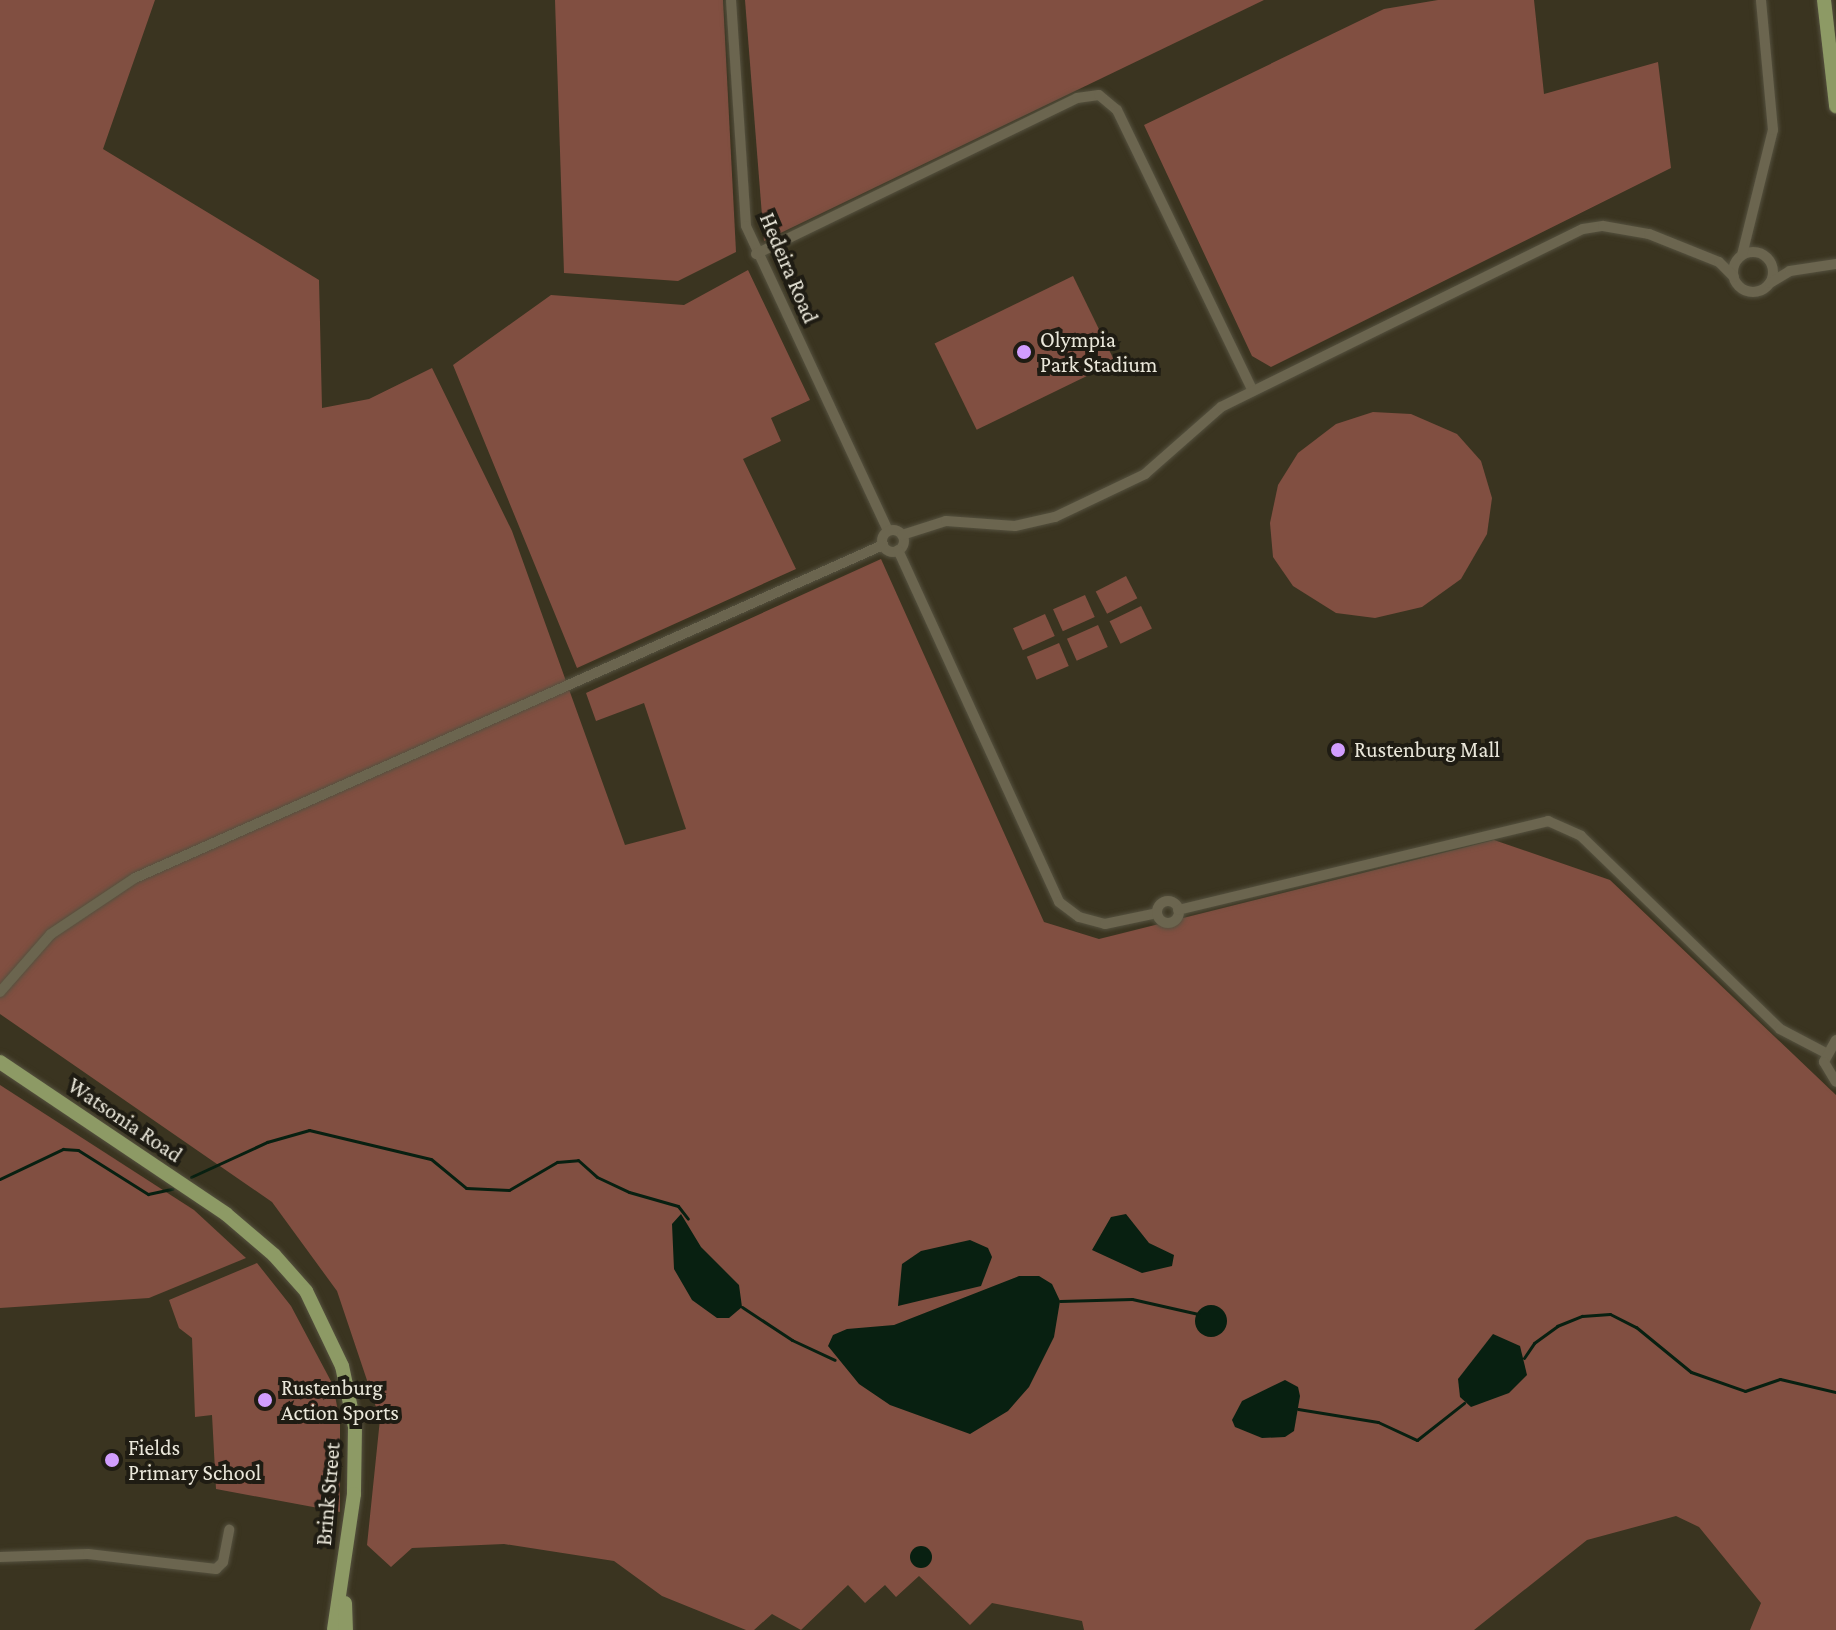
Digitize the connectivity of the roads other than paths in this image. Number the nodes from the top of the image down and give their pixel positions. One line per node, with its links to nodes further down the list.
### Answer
1 (731, 0): 6 (street, Hedeira Road)
2 (1761, 0): 5 (street)
3 (1824, 0): 4 (main road)
4 (1836, 106)
5 (1752, 231): 7 (street); 8 (street)
6 (756, 254): 15 (street); 16 (street, Hedeira Road)
7 (1764, 255): 8 (street); 11 (street)
8 (1741, 256): 9 (street); 13 (street)
9 (1710, 257): 13 (street); 15 (street)
10 (1836, 264): 12 (street)
11 (1772, 265): 12 (street); 14 (street)
12 (1790, 271): 14 (street)
13 (1734, 277): 14 (street)
14 (1769, 284)
15 (1253, 391): 17 (street)
16 (888, 531): 17 (street); 18 (street)
17 (902, 535): 19 (street)
18 (883, 545): 19 (street); 20 (street)
19 (898, 550): 22 (street)
20 (0, 992)
21 (1836, 1040): 22 (street)
22 (1826, 1053): 24 (street)
23 (0, 1062): 25 (main road, Watsonia Road)
24 (1836, 1082)
25 (226, 1214): 28 (main road, Brink Street)
26 (229, 1530): 27 (street)
27 (0, 1557)
28 (342, 1579): 29 (main road, Brink Street); 30 (main road)
29 (334, 1630)
30 (346, 1630)

